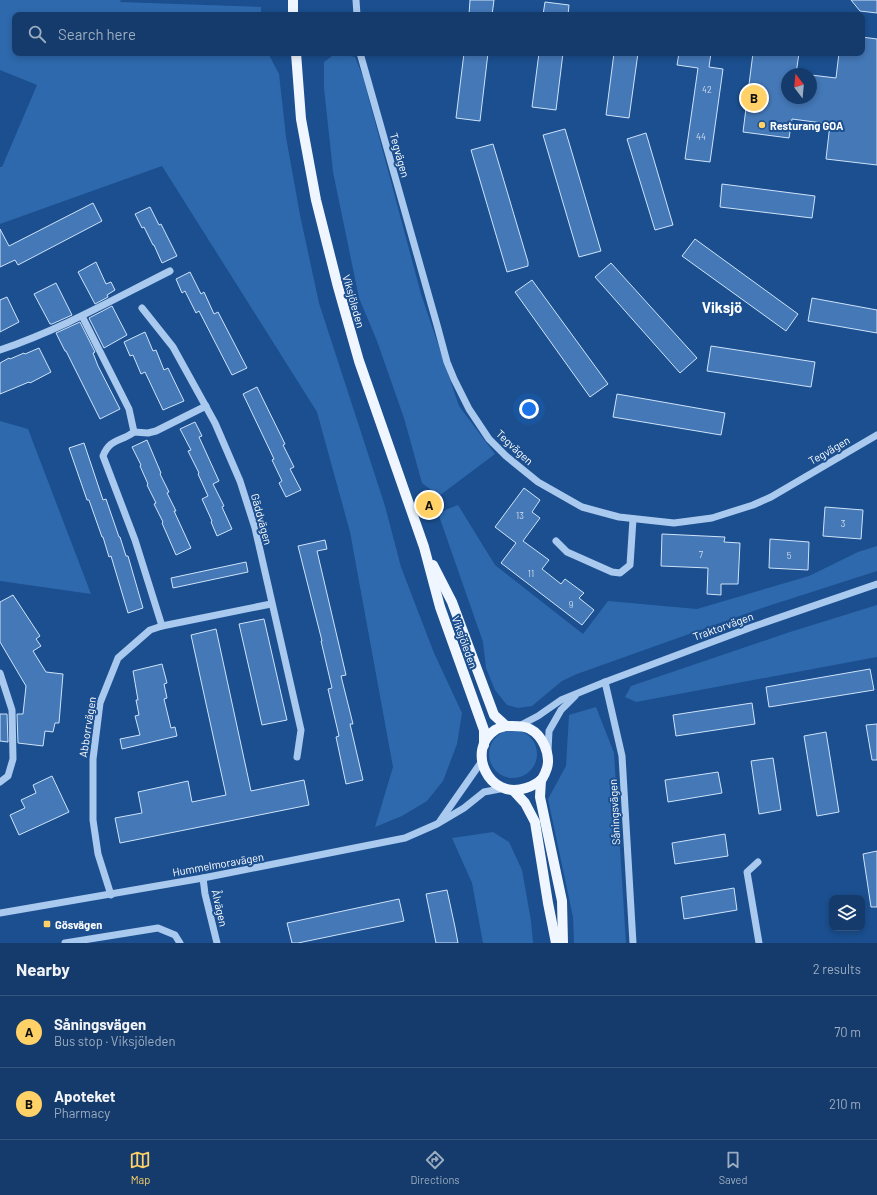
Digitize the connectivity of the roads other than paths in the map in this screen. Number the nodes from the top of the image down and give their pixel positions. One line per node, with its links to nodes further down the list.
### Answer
1 (293, 0): 3 (main road)
2 (356, 0): 4 (street)
3 (294, 12)
4 (357, 12)
5 (296, 56): 16 (main road, Viksjöleden)
6 (361, 56): 14 (street, Tegvägen)
7 (170, 271): 9 (street)
8 (142, 308): 11 (street, Gäddvägen)
9 (82, 316): 10 (street); 12 (street)
10 (0, 350)
11 (206, 406): 12 (street); 18 (street, Gäddvägen)
12 (134, 432): 19 (street)
13 (877, 435): 14 (street, Tegvägen)
14 (633, 519): 15 (street)
15 (556, 541)
16 (424, 547): 23 (main road, Viksjöleden); 25 (main road, Viksjöleden)
17 (877, 584): 21 (street, Traktorvägen)
18 (271, 604): 19 (street, Abborrvägen); 27 (street, Gäddvägen)
19 (162, 626): 35 (street, Abborrvägen)
20 (0, 673): 30 (street)
21 (605, 682): 22 (street, Traktorvägen); 42 (street, Såningsvägen)
22 (578, 694): 24 (street, Traktorvägen); 26 (street, Traktorvägen)
23 (506, 726): 24 (main road); 25 (main road)
24 (519, 726): 26 (main road)
25 (484, 745): 28 (main road)
26 (548, 753): 29 (main road)
27 (297, 757)
28 (482, 761): 31 (main road); 32 (street)
29 (541, 780): 31 (main road); 41 (main road)
30 (0, 782)
31 (509, 789): 32 (street, Hummelmoravägen); 40 (main road)
32 (438, 824): 34 (street, Hummelmoravägen)
33 (758, 862): 43 (street)
34 (203, 878): 35 (street, Hummelmoravägen); 39 (street, Ålvägen)
35 (111, 895): 36 (street, Hummelmoravägen)
36 (0, 914)
37 (65, 943): 38 (street)
38 (180, 943)
39 (217, 943)
40 (556, 943)
41 (563, 943)
42 (633, 943)
43 (759, 943)

